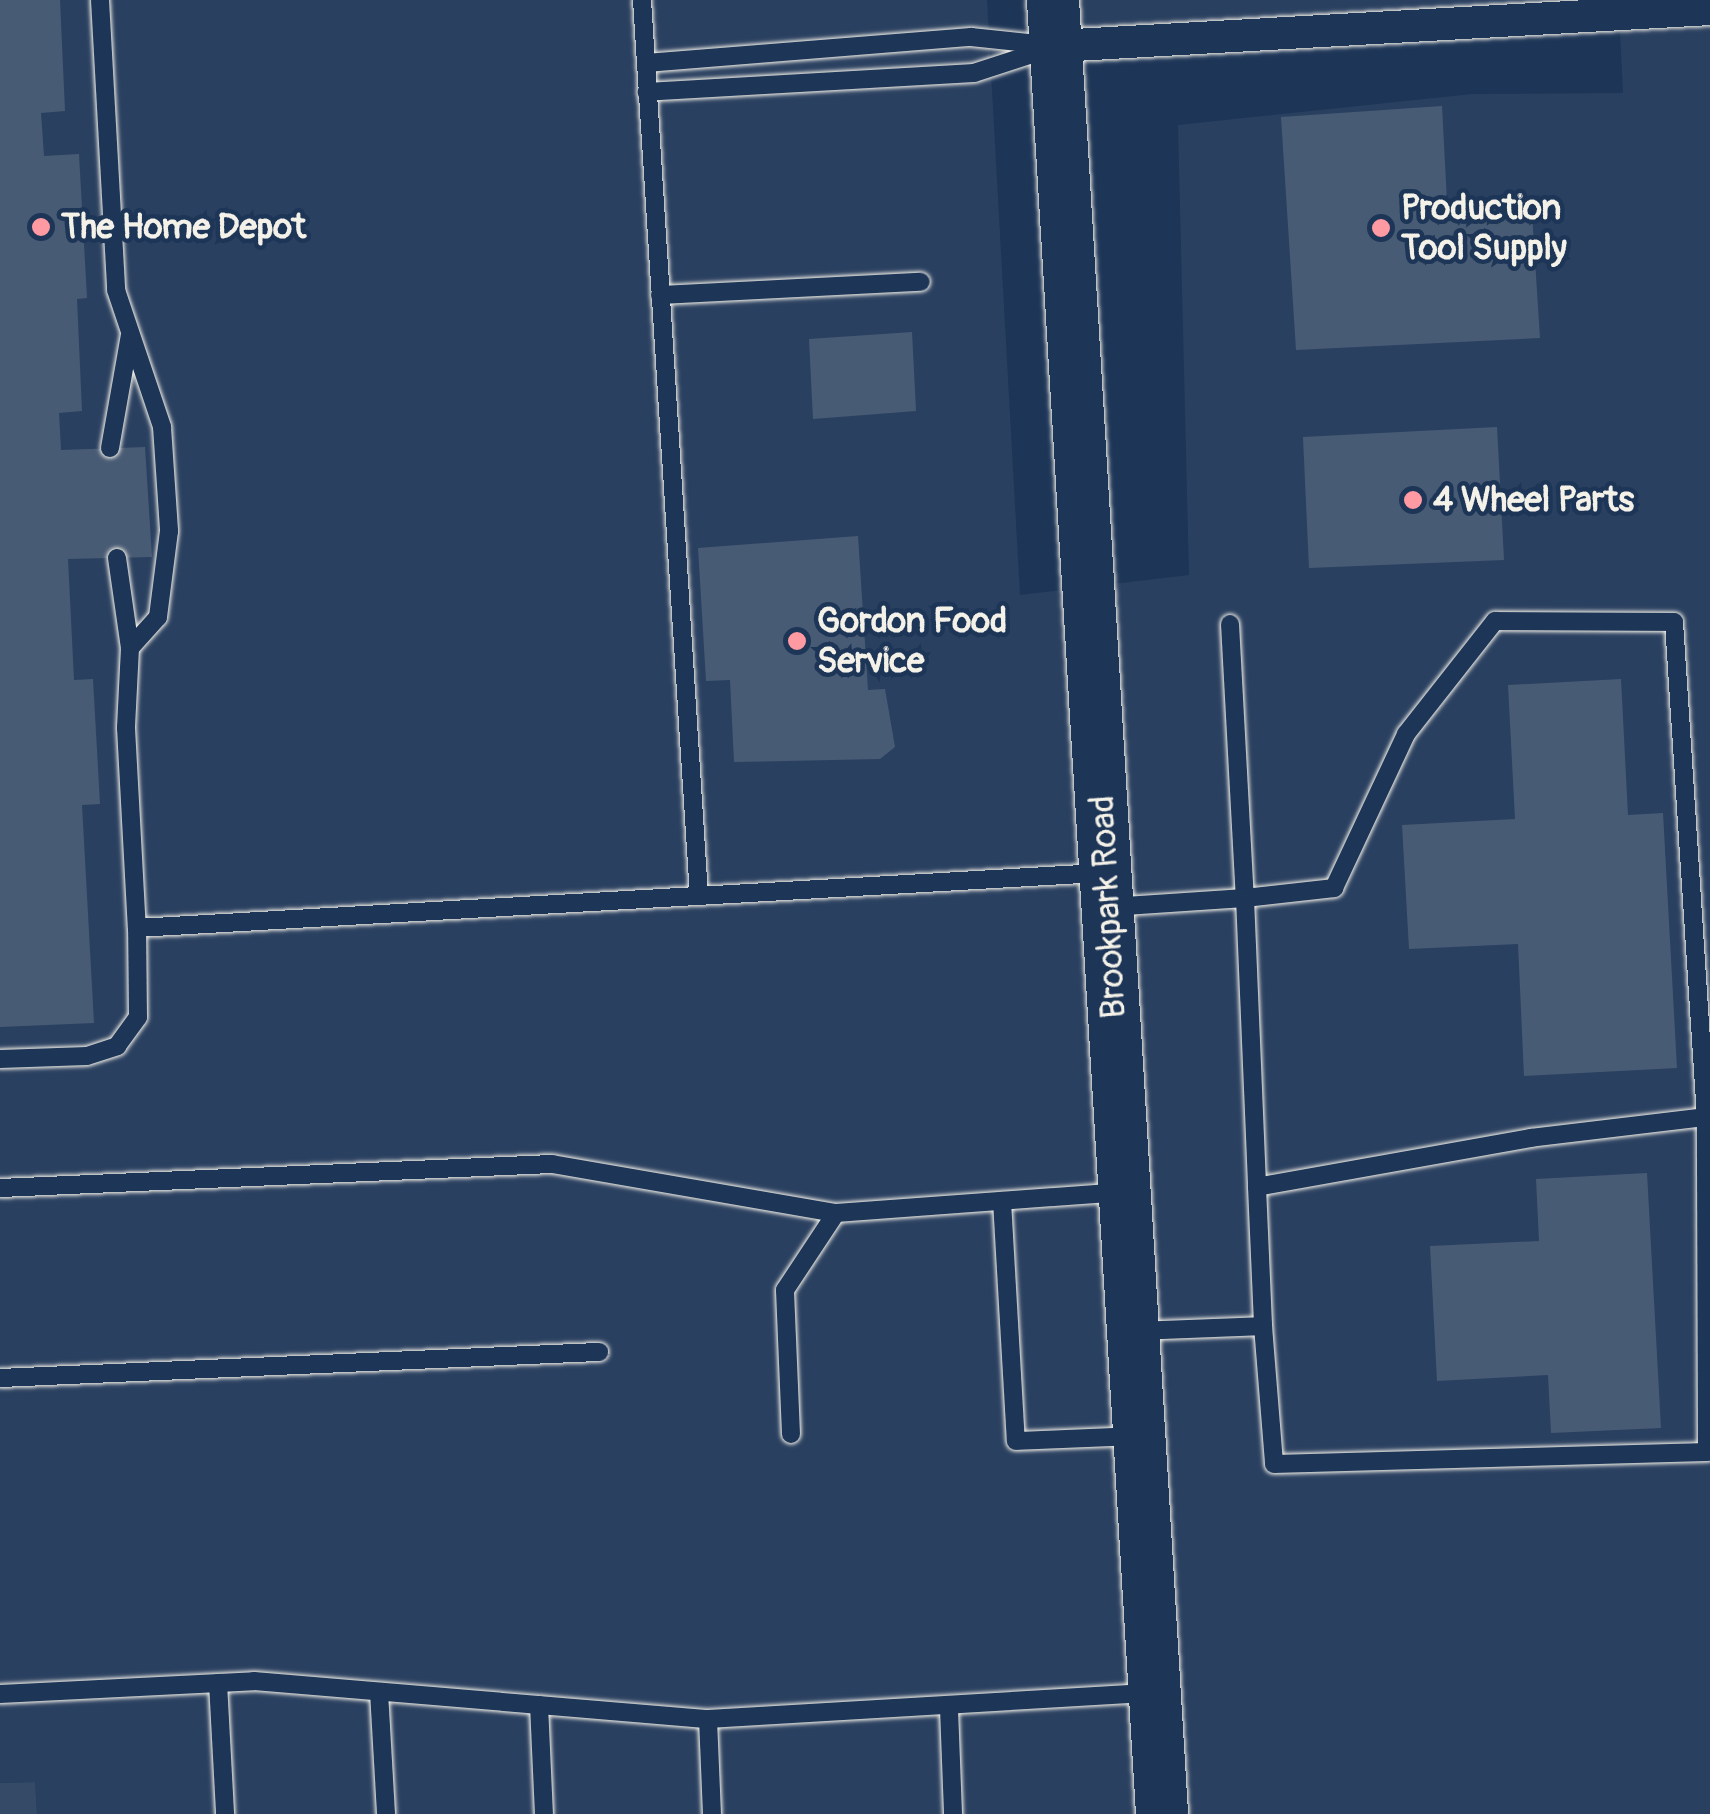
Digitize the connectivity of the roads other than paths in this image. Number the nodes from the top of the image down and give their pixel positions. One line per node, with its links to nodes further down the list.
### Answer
1 (100, 0): 9 (lane)
2 (642, 0): 5 (lane)
3 (1710, 9): 4 (street)
4 (1055, 23): 5 (lane); 6 (lane); 14 (main road, Brookpark Road)
5 (646, 63): 6 (lane)
6 (647, 92): 8 (lane)
7 (921, 282): 8 (lane)
8 (660, 295): 15 (lane)
9 (131, 329): 10 (lane); 13 (lane)
10 (110, 448)
11 (117, 558): 13 (lane)
12 (1230, 624): 16 (lane)
13 (130, 648): 17 (lane)
14 (1107, 890): 15 (lane); 16 (lane); 22 (main road, Brookpark Road)
15 (698, 896): 17 (lane)
16 (1245, 898): 19 (lane); 20 (lane)
17 (137, 928): 18 (lane)
18 (0, 1059)
19 (1706, 1117): 20 (lane); 25 (lane)
20 (1257, 1187): 25 (lane)
21 (0, 1188): 24 (lane)
22 (1126, 1192): 23 (lane); 26 (main road, Brookpark Road)
23 (1002, 1201): 24 (lane); 30 (lane)
24 (836, 1213): 29 (lane)
25 (1263, 1326): 26 (lane)
26 (1134, 1331): 30 (main road, Brookpark Road)
27 (598, 1352): 28 (lane)
28 (0, 1378)
29 (791, 1434)
30 (1140, 1436): 33 (main road, Brookpark Road)
31 (218, 1684): 32 (lane); 34 (lane); 38 (lane)
32 (379, 1692): 35 (lane); 39 (lane)
33 (1155, 1692): 36 (lane); 43 (main road, Brookpark Road)
34 (0, 1694)
35 (539, 1705): 37 (lane); 40 (lane)
36 (949, 1708): 37 (lane); 42 (lane)
37 (708, 1719): 41 (lane)
38 (225, 1814)
39 (386, 1814)
40 (544, 1814)
41 (712, 1814)
42 (954, 1814)
43 (1162, 1814)

